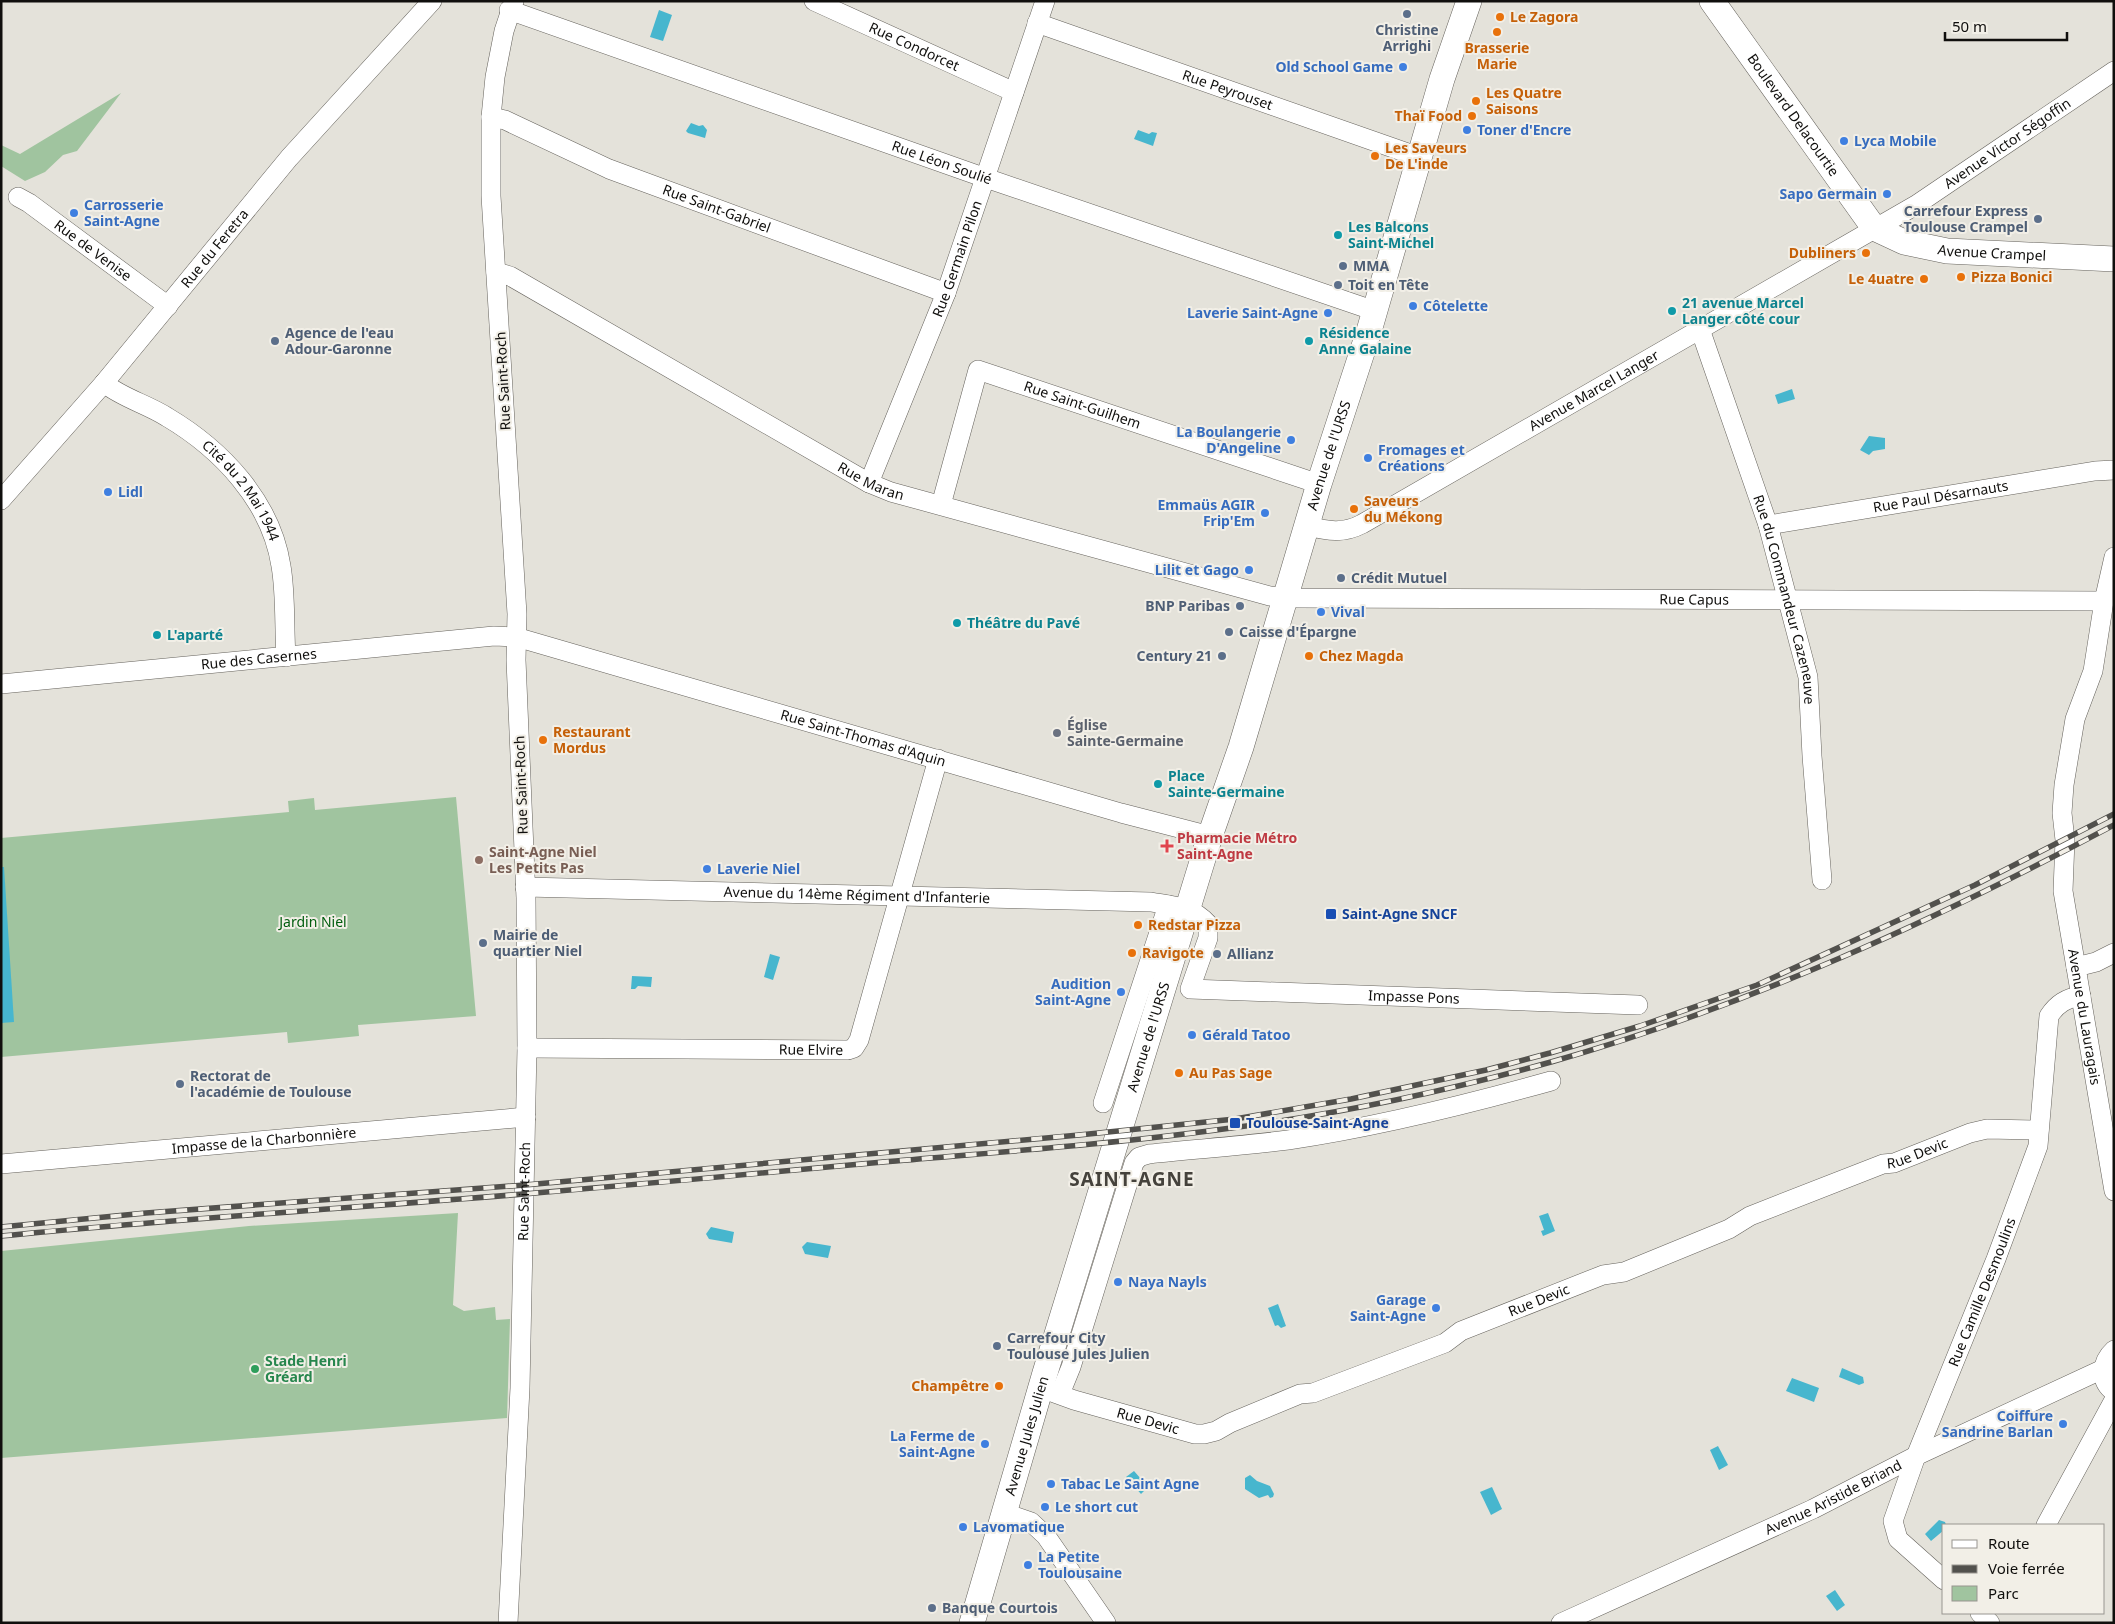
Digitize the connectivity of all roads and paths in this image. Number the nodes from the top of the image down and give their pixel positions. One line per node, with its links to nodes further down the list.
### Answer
1 (432, 1): 18 (street, Rue du Feretra)
2 (814, 1): 9 (street, Rue Condorcet)
3 (1044, 1): 7 (street, Rue Germain Pilon)
4 (1469, 1): 11 (main road, Avenue de l'URSS)
5 (1712, 1): 14 (main road, Boulevard Delacourtie)
6 (512, 6): 10 (street, Rue Saint-Roch); 12 (street, Rue Léon Soulié)
7 (1037, 23): 9 (street, Rue Germain Pilon); 11 (street, Rue Peyrouset)
8 (2114, 71): 14 (street, Avenue Victor Ségoffin)
9 (1014, 92): 12 (street, Rue Germain Pilon)
10 (490, 117): 16 (street, Rue Saint-Roch); 17 (street, Rue Saint-Gabriel)
11 (1419, 157): 19 (main road, Avenue de l'URSS)
12 (985, 177): 17 (street, Rue Germain Pilon); 19 (street, Rue Léon Soulié)
13 (18, 197): 18 (street, Rue de Venise)
14 (1874, 228): 15 (main road, Avenue Crampel); 20 (street, Avenue Marcel Langer)
15 (2114, 259)
16 (496, 272): 23 (street, Rue Maran); 33 (street, Rue Saint-Roch)
17 (946, 293): 23 (street, Rue Germain Pilon)
18 (168, 306): 21 (street, Rue du Feretra)
19 (1375, 310): 24 (main road, Avenue de l'URSS)
20 (1700, 329): 27 (street, Rue du Commandeur Cazeneuve); 28 (street, Avenue Marcel Langer)
21 (104, 383): 25 (street, Rue du Feretra); 34 (street, Cité du 2 Mai 1944)
22 (2114, 470): 27 (street, Rue Paul Désarnauts)
23 (869, 483): 26 (street, Rue Maran)
24 (1319, 484): 26 (street, Rue Saint-Guilhem); 28 (main road, Avenue de l'URSS)
25 (1, 500)
26 (941, 505): 30 (street, Rue Maran)
27 (1768, 525): 31 (street, Rue du Commandeur Cazeneuve)
28 (1307, 526): 30 (main road, Avenue de l'URSS)
29 (2114, 557): 32 (street, Avenue du Lauragais)
30 (1284, 598): 31 (street, Rue Capus); 37 (main road, Avenue de l'URSS)
31 (1788, 601): 32 (street, Rue Capus); 38 (street, Rue du Commandeur Cazeneuve)
32 (2104, 601): 43 (street, Avenue du Lauragais)
33 (516, 637): 34 (street, Rue des Casernes); 36 (street, Rue Saint-Thomas d'Aquin); 39 (street, Rue Saint-Roch)
34 (286, 657): 35 (street, Rue des Casernes)
35 (1, 684)
36 (938, 759): 37 (street, Rue Saint-Thomas d'Aquin); 40 (street, Rue Elvire)
37 (1210, 836): 41 (main road, Avenue de l'URSS)
38 (1822, 880)
39 (525, 888): 40 (street, Avenue du 14ème Régiment d'Infanterie); 47 (street, Rue Saint-Roch)
40 (900, 895): 41 (street, Avenue du 14ème Régiment d'Infanterie); 47 (street, Rue Elvire)
41 (1178, 907): 44 (street, Avenue de l'URSS); 49 (street, Avenue de l'URSS); 53 (main road, Avenue de l'URSS)
42 (2114, 953): 43 (street)
43 (2076, 966): 45 (street, Avenue du Lauragais)
44 (1190, 988): 46 (street, Impasse Pons)
45 (2081, 996): 51 (street, Rue Camille Desmoulins); 54 (street, Avenue du Lauragais)
46 (1638, 1005)
47 (527, 1048): 50 (street, Rue Saint-Roch)
48 (1551, 1081): 57 (street, Avenue Jules Julien)
49 (1103, 1103)
50 (526, 1117): 52 (street, Impasse de la Charbonnière); 65 (street, Rue Saint-Roch)
51 (2039, 1130): 57 (street, Rue Devic); 60 (street, Rue Camille Desmoulins)
52 (1, 1164)
53 (1109, 1164): 57 (main road, Avenue Jules Julien)
54 (2114, 1191)
55 (2114, 1350): 56 (street)
56 (2103, 1369): 58 (street); 60 (street, Avenue Aristide Briand)
57 (1051, 1391): 61 (main road, Avenue Jules Julien)
58 (2114, 1392)
59 (2114, 1400): 62 (street)
60 (1916, 1456): 63 (street, Rue Camille Desmoulins); 68 (street, Avenue Aristide Briand)
61 (1005, 1513): 66 (main road, Avenue Jules Julien); 67 (street)
62 (2047, 1524)
63 (1942, 1578)
64 (1981, 1614): 69 (street)
65 (508, 1623)
66 (972, 1623)
67 (1106, 1623)
68 (1561, 1623)
69 (1992, 1623)

